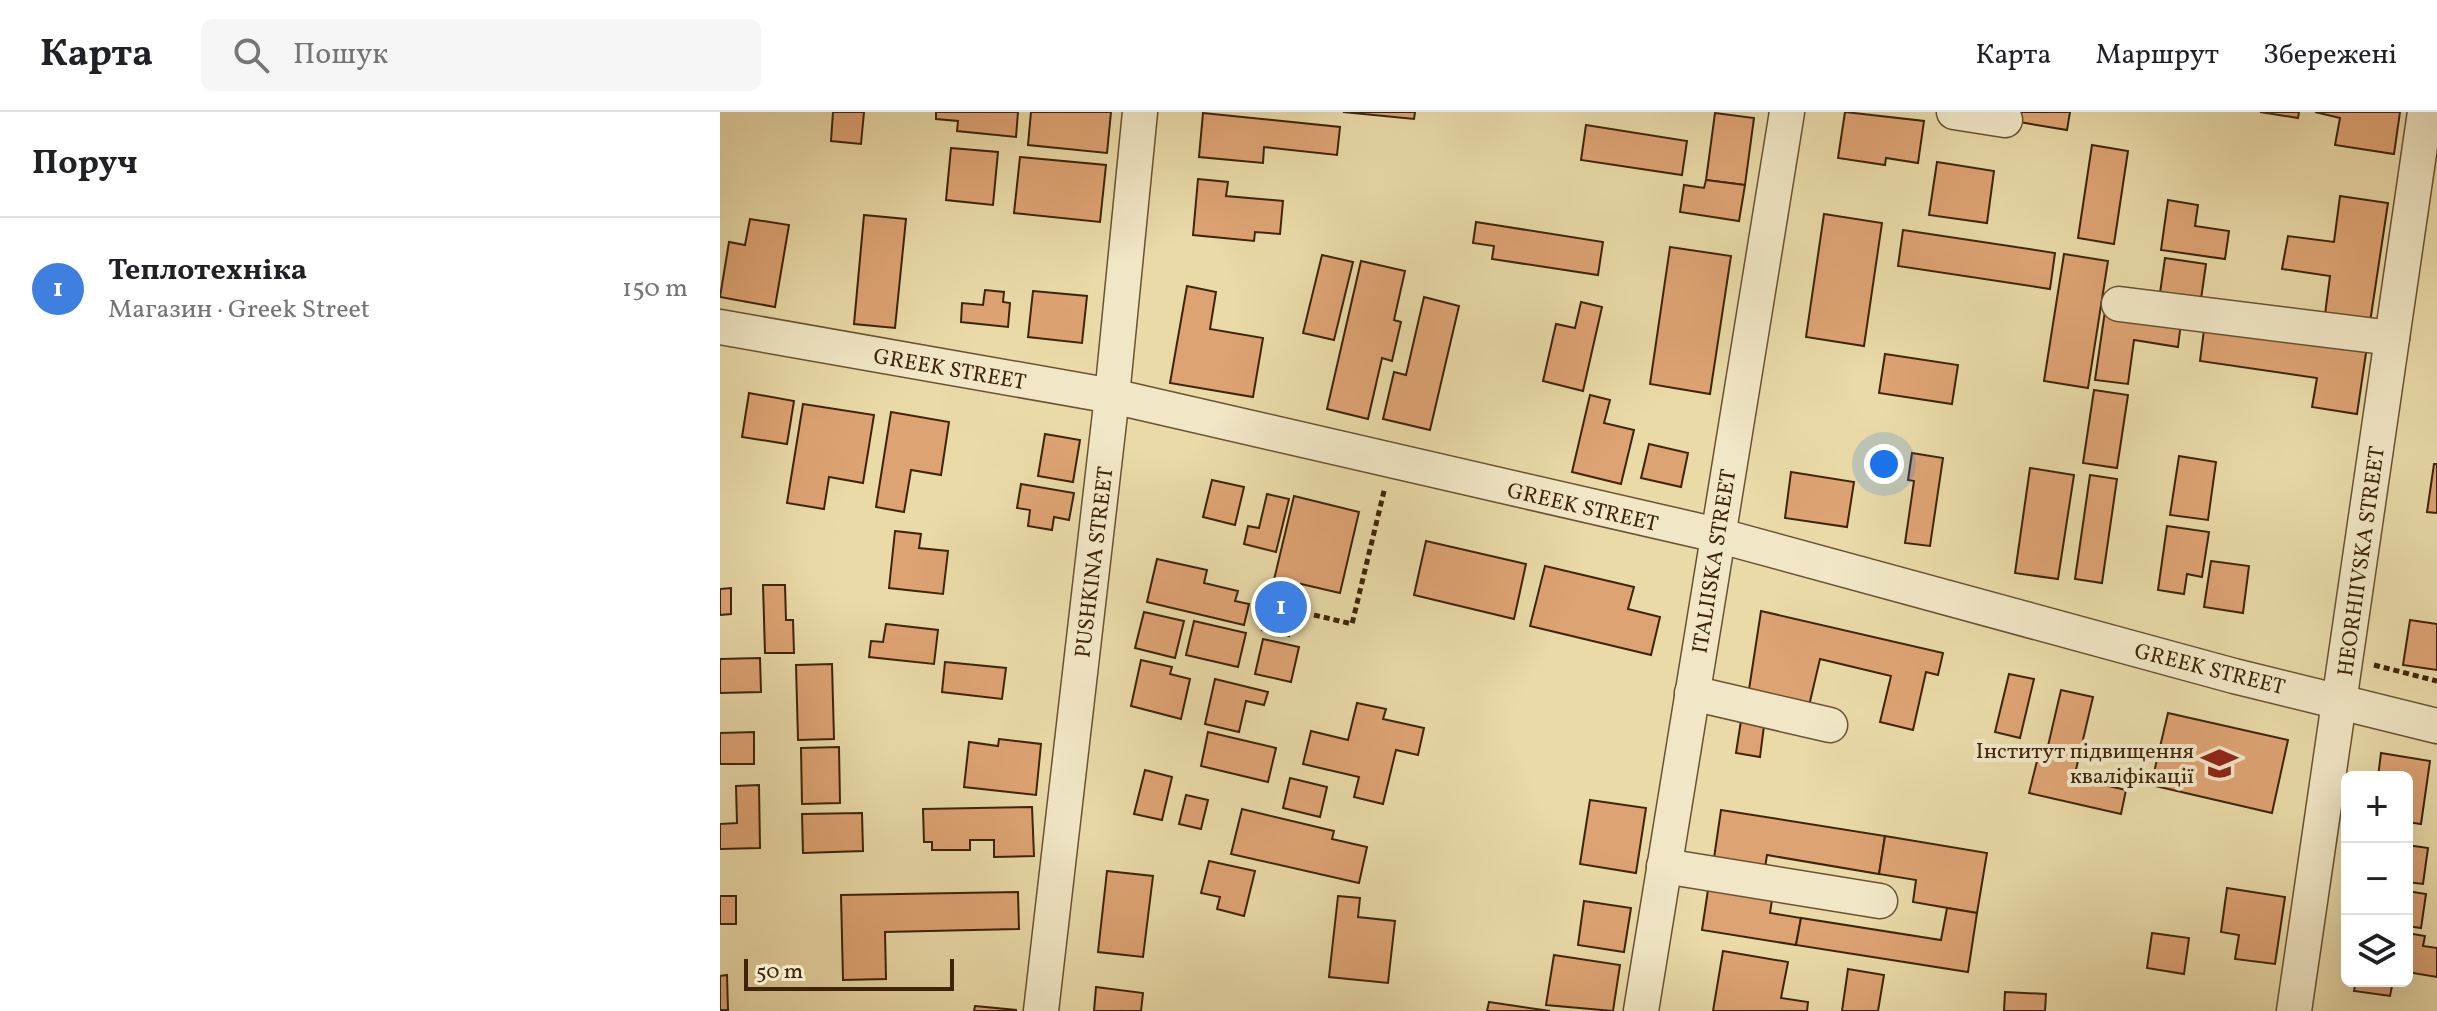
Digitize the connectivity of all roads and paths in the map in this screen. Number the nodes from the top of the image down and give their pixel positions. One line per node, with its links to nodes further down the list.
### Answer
1 (1140, 112): 9 (street, PUSHKINA STREET)
2 (1787, 112): 11 (street, ITALIISKA STREET)
3 (1954, 112): 5 (street)
4 (2425, 112): 8 (street, HEORHIIVSKA STREET)
5 (2005, 120)
6 (2119, 304): 8 (street)
7 (720, 327): 9 (street, GREEK STREET)
8 (2392, 338): 13 (street, HEORHIIVSKA STREET)
9 (1112, 396): 10 (street, GREEK STREET); 21 (street, PUSHKINA STREET)
10 (1391, 463): 11 (street, GREEK STREET); 12 (path)
11 (1717, 535): 15 (street, ITALIISKA STREET); 16 (street, GREEK STREET)
12 (1314, 615)
13 (2346, 657): 14 (path); 16 (street, HEORHIIVSKA STREET)
14 (2437, 681)
15 (1692, 693): 17 (street); 19 (street, ITALIISKA STREET)
16 (2339, 700): 18 (street, GREEK STREET); 23 (street, HEORHIIVSKA STREET)
17 (1830, 725)
18 (2437, 726)
19 (1664, 866): 20 (street); 22 (street, ITALIISKA STREET)
20 (1880, 901)
21 (1041, 1011)
22 (1641, 1011)
23 (2294, 1011)

